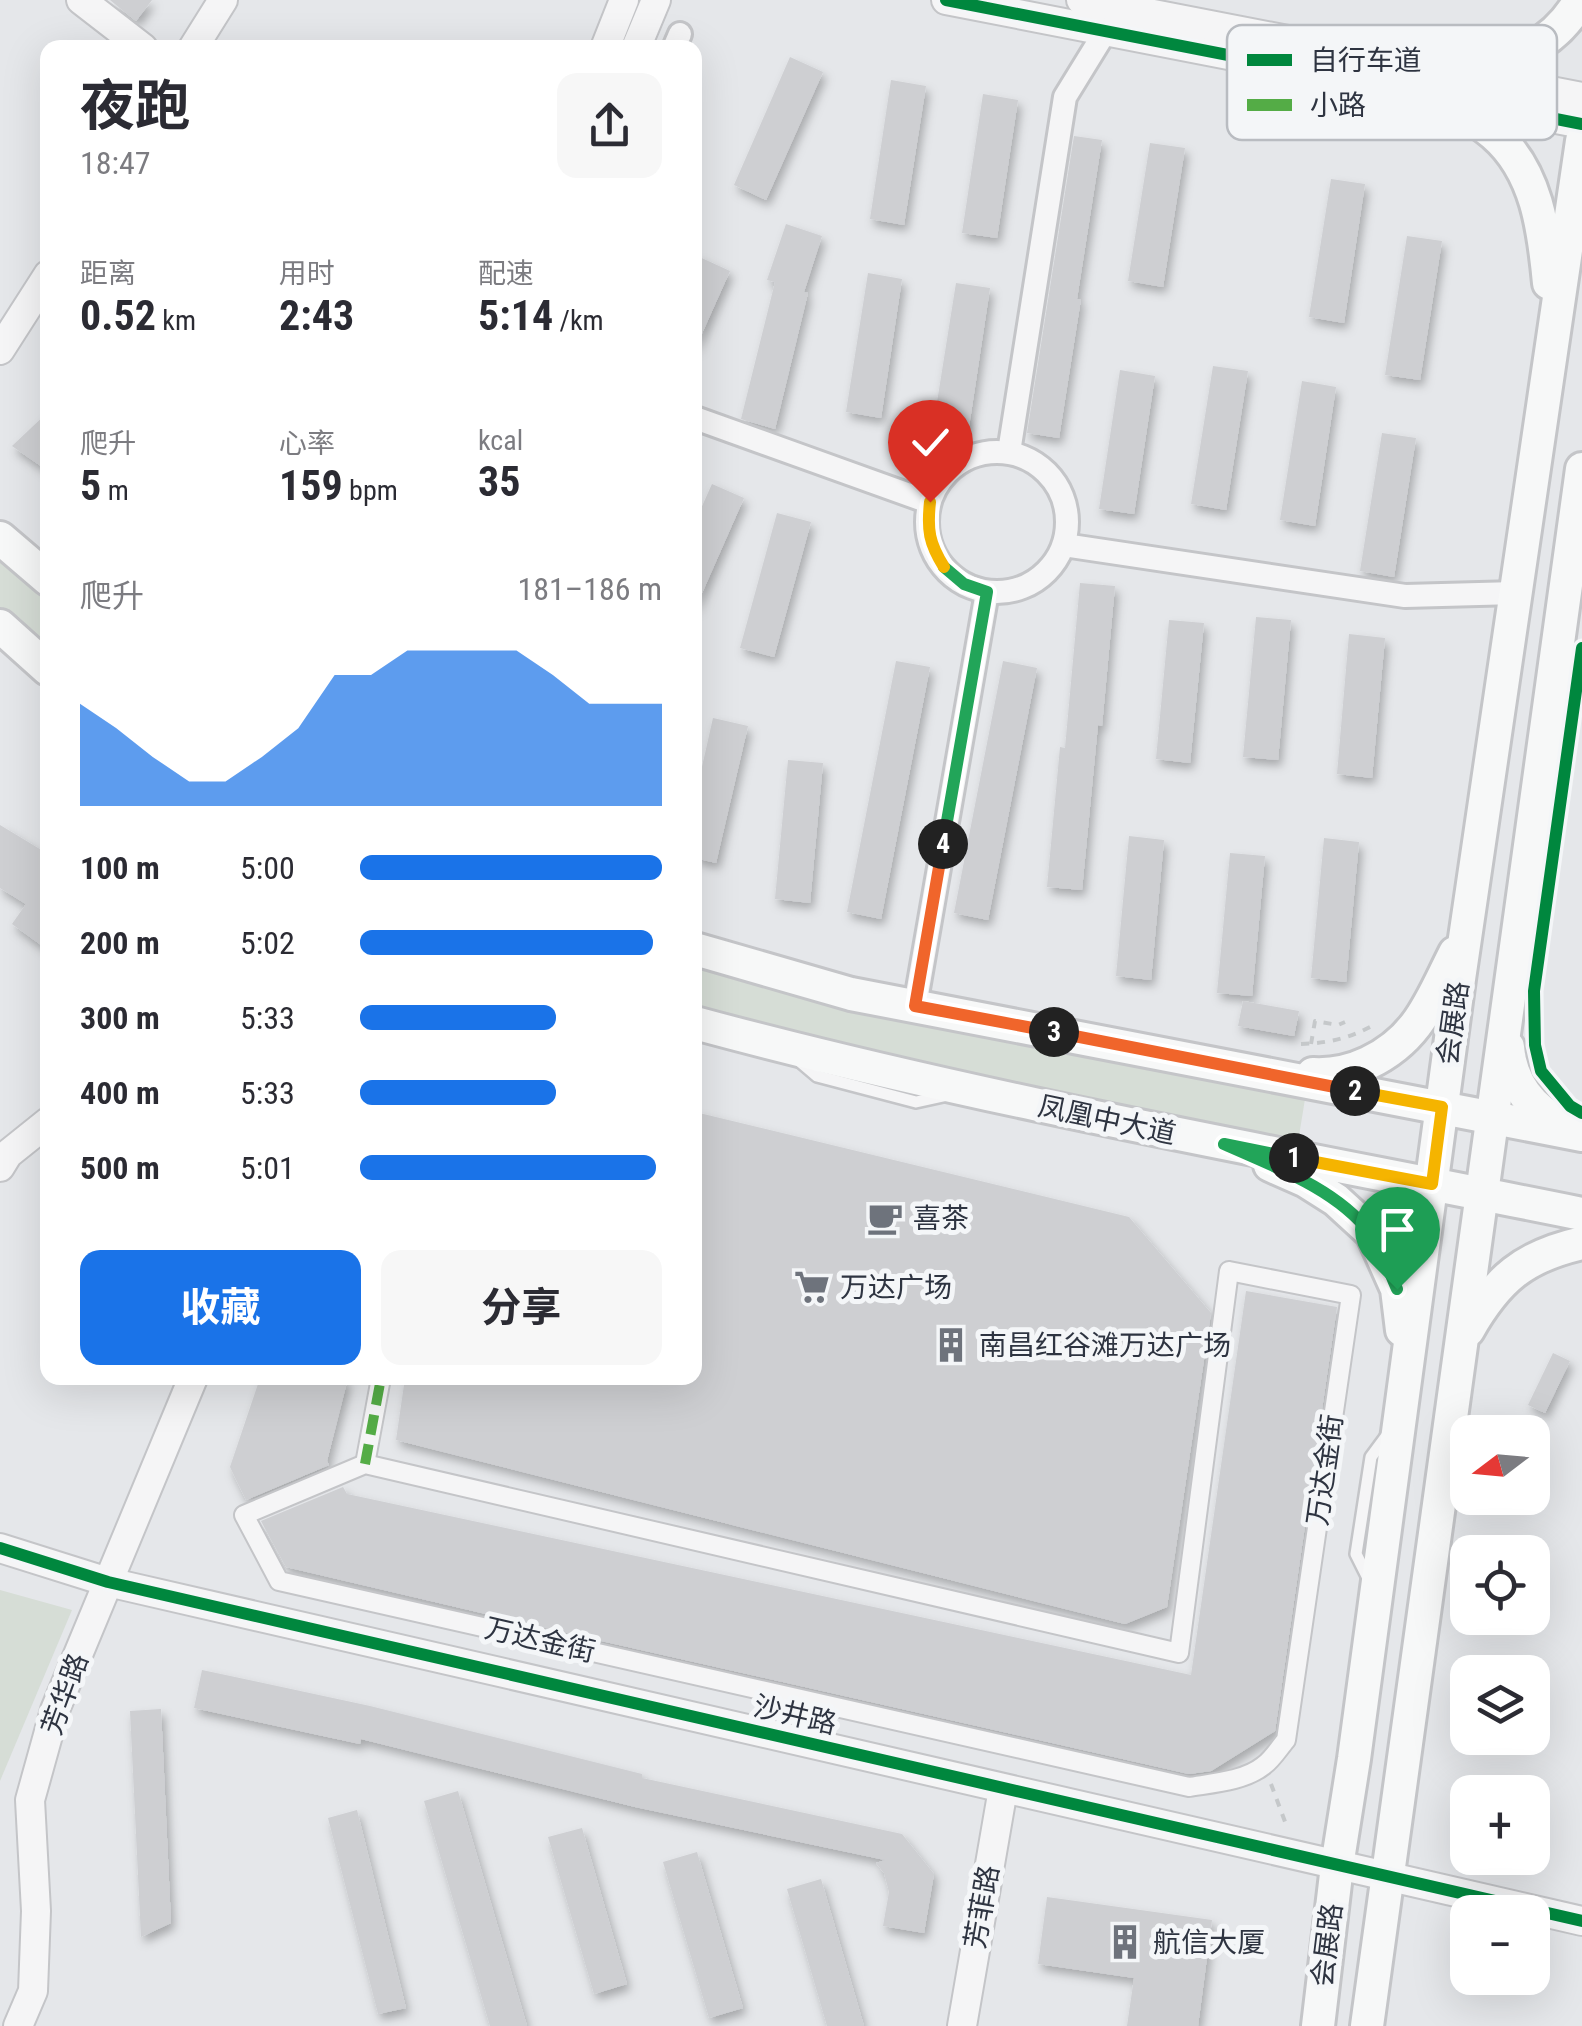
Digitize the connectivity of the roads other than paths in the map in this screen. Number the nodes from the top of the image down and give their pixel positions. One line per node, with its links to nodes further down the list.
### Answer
1 (80, 0): 12 (street)
2 (223, 0): 13 (street)
3 (624, 0): 14 (street)
4 (656, 0): 15 (street)
5 (946, 0): 8 (street)
6 (1559, 0): 9 (main road)
7 (1580, 0): 10 (main road)
8 (1102, 9): 11 (street); 26 (street)
9 (1555, 25)
10 (1557, 30)
11 (1227, 36)
12 (132, 40)
13 (198, 40)
14 (608, 40)
15 (639, 40)
16 (1557, 95): 17 (street)
17 (1582, 97)
18 (1557, 117): 19 (street)
19 (1582, 124)
20 (1500, 140): 23 (main road)
21 (1582, 141): 23 (main road, 会展路)
22 (40, 288): 24 (street)
23 (1554, 331): 33 (main road, 会展路)
24 (0, 350)
25 (702, 421): 28 (street)
26 (1009, 452): 28 (street); 30 (street)
27 (1582, 469): 38 (main road, 会展路)
28 (930, 502): 32 (street)
29 (0, 538): 31 (main road)
30 (1064, 546): 32 (street); 33 (street)
31 (40, 572)
32 (987, 592): 39 (street)
33 (1516, 593): 36 (main road, 会展路)
34 (0, 626): 35 (main road)
35 (40, 662)
36 (1466, 931): 41 (main road); 42 (main road, 会展路)
37 (702, 951): 39 (main road)
38 (1510, 992): 43 (main road, 会展路); 45 (main road)
39 (915, 1006): 41 (main road)
40 (702, 1024): 46 (main road, 凤凰中大道)
41 (1188, 1058): 42 (main road)
42 (1442, 1107): 43 (main road); 48 (main road, 会展路)
43 (1492, 1117): 45 (main road); 49 (main road, 会展路)
44 (40, 1128): 47 (street)
45 (1582, 1133)
46 (1224, 1144): 48 (main road, 凤凰中大道); 53 (main road)
47 (0, 1167)
48 (1432, 1184): 49 (main road, 凤凰中大道); 53 (main road, 会展路)
49 (1482, 1194): 50 (main road, 凤凰中大道); 52 (main road, 会展路)
50 (1582, 1214)
51 (1582, 1243): 52 (main road)
52 (1461, 1342): 61 (main road, 会展路)
53 (1405, 1379): 60 (main road, 会展路)
54 (190, 1385): 58 (street, 芳华路)
55 (380, 1385): 56 (street)
56 (365, 1464): 56 (street, 万达金街)
57 (0, 1548): 58 (street, 沙井路)
58 (108, 1582): 59 (street, 沙井路); 63 (street, 芳华路)
59 (1002, 1789): 60 (street, 沙井路); 64 (street, 芳菲路)
60 (1337, 1866): 61 (street, 沙井路); 65 (main road, 会展路)
61 (1387, 1878): 62 (street, 沙井路); 66 (main road, 会展路)
62 (1582, 1922)
63 (18, 2026)
64 (962, 2026)
65 (1318, 2026)
66 (1367, 2026)

